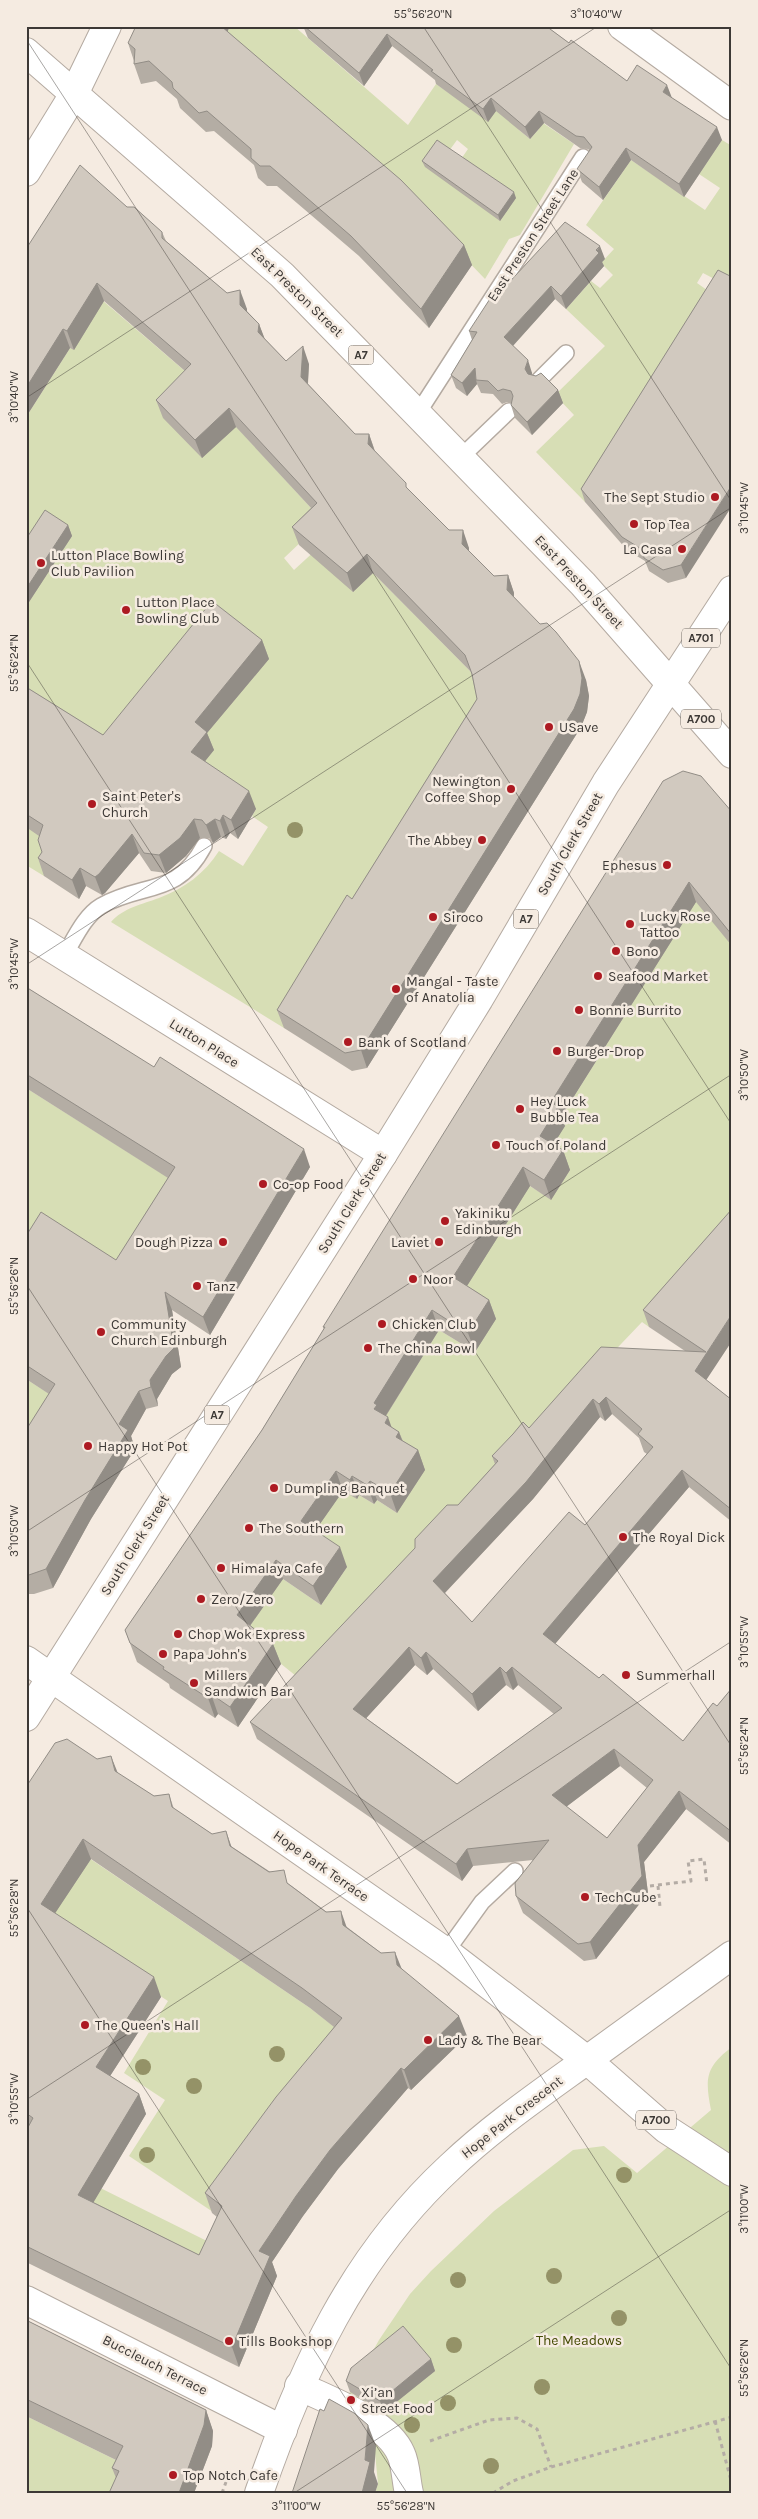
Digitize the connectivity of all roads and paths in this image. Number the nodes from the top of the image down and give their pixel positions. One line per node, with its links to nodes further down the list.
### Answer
1 (108, 26): 4 (main road)
2 (622, 26): 5 (main road)
3 (26, 52): 4 (main road, East Preston Street / A7)
4 (74, 94): 7 (main road); 11 (main road, East Preston Street / A7)
5 (732, 106)
6 (583, 157): 11 (lane, East Preston Street Lane)
7 (26, 172)
8 (566, 353): 9 (lane)
9 (539, 380)
10 (508, 411): 12 (lane)
11 (418, 413): 12 (main road, East Preston Street / A7)
12 (460, 458): 14 (main road, East Preston Street / A7)
13 (732, 590): 14 (main road, A701)
14 (670, 685): 15 (main road, A700); 19 (main road, South Clerk Street / A7)
15 (732, 754)
16 (204, 846): 18 (lane)
17 (26, 932): 18 (main road, Lutton Place)
18 (64, 956): 19 (main road, Lutton Place)
19 (383, 1154): 21 (main road, South Clerk Street / A7)
20 (26, 1660): 21 (main road, Hope Park Terrace)
21 (51, 1677): 22 (main road, South Clerk Street / A7); 28 (main road, Hope Park Terrace)
22 (26, 1717)
23 (515, 1871): 28 (lane)
24 (658, 1885): 25 (path); 26 (path); 27 (path)
25 (706, 1885)
26 (650, 1886)
27 (660, 1907)
28 (446, 1952): 30 (main road, Hope Park Terrace)
29 (732, 1955): 30 (main road)
30 (587, 2060): 31 (main road, A700); 33 (main road, Hope Park Crescent)
31 (732, 2172)
32 (26, 2300): 36 (main road, Buccleuch Terrace)
33 (299, 2386): 36 (main road, Hope Park Crescent); 37 (main road)
34 (732, 2417): 35 (path)
35 (715, 2421): 38 (path); 39 (path)
36 (283, 2430): 40 (main road, Hope Park Crescent)
37 (402, 2455): 38 (path); 41 (main road)
38 (551, 2467): 42 (path)
39 (732, 2484)
40 (259, 2493)
41 (408, 2493)
42 (493, 2493)

